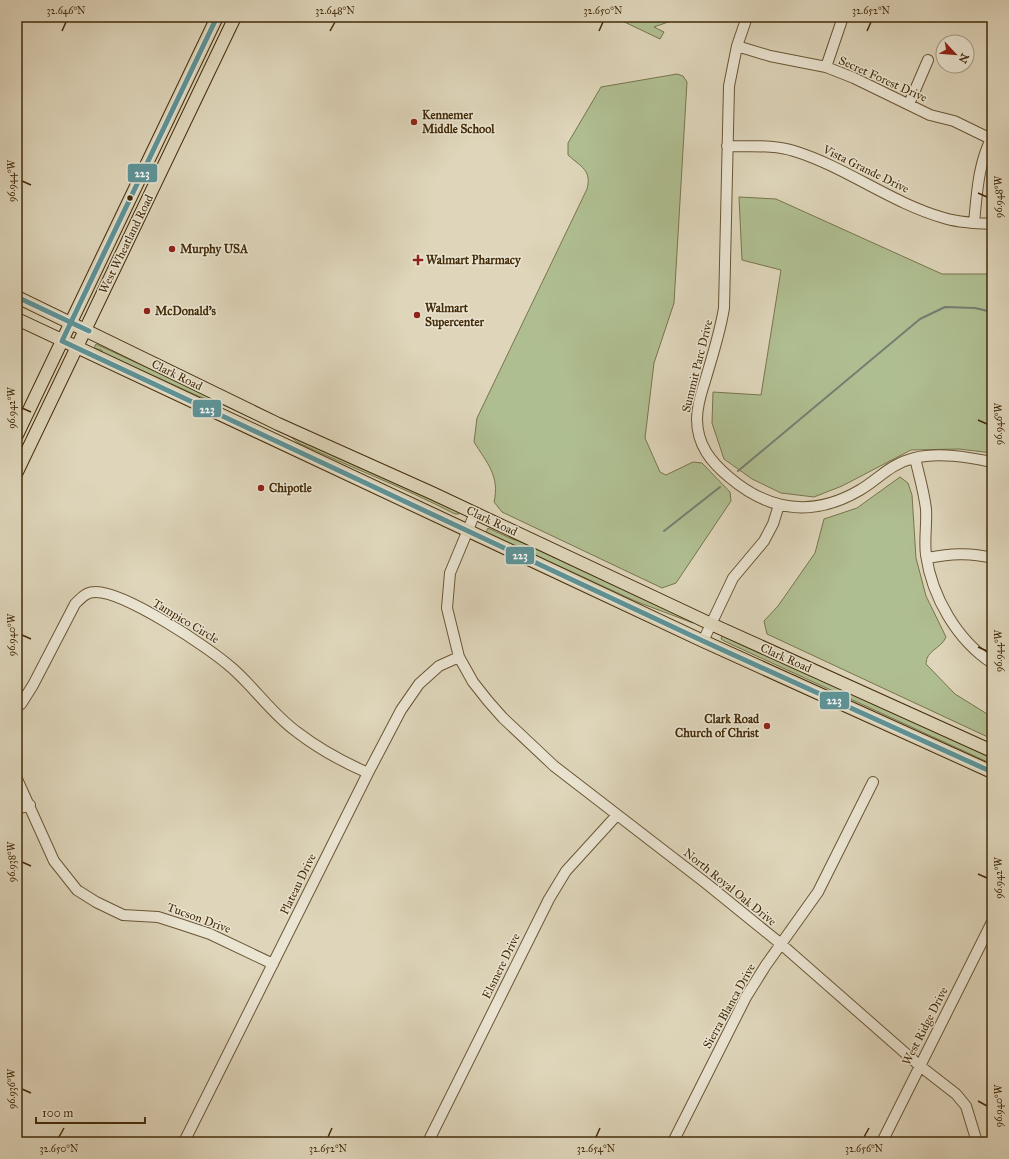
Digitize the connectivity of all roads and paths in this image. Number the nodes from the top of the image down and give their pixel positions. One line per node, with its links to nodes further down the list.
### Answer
1 (217, 17): 8 (main road, West Wheatland Road)
2 (235, 17): 9 (main road, West Wheatland Road)
3 (747, 17): 5 (street, Summit Parc Drive)
4 (843, 17): 7 (street)
5 (737, 46): 7 (street, Secret Forest Drive); 12 (street, Summit Parc Drive)
6 (928, 60): 10 (street)
7 (826, 68): 10 (street, Secret Forest Drive)
8 (188, 78): 9 (main road); 13 (main road, West Wheatland Road)
9 (203, 84): 14 (main road, West Wheatland Road)
10 (909, 104): 11 (street, Secret Forest Drive)
11 (991, 138): 15 (street)
12 (727, 146): 15 (street, Vista Grande Drive); 30 (street, Summit Parc Drive)
13 (140, 179): 14 (main road); 19 (main road, West Wheatland Road)
14 (154, 186): 20 (main road, West Wheatland Road)
15 (974, 223): 16 (street, Vista Grande Drive)
16 (992, 224)
17 (17, 297): 19 (main road, Clark Road)
18 (17, 319): 21 (main road)
19 (71, 323): 20 (main road, Clark Road); 21 (main road, West Wheatland Road)
20 (86, 330): 22 (main road, West Wheatland Road); 23 (main road, Clark Road)
21 (62, 342): 22 (main road); 24 (main road, West Wheatland Road)
22 (76, 348): 25 (main road); 26 (main road, West Wheatland Road)
23 (278, 424): 25 (main road); 31 (main road, Clark Road)
24 (17, 435)
25 (271, 438): 32 (main road)
26 (21, 453): 29 (main road, West Wheatland Road)
27 (915, 458): 28 (street, Summit Parc Drive); 30 (street, Summit Parc Drive); 33 (street)
28 (992, 462)
29 (17, 472)
30 (779, 506): 35 (street)
31 (475, 513): 32 (street, North Royal Oak Drive); 35 (main road, Clark Road)
32 (469, 531): 36 (main road); 37 (street, North Royal Oak Drive)
33 (927, 558): 34 (street); 38 (street)
34 (992, 558)
35 (711, 624): 36 (street); 40 (main road, Clark Road)
36 (703, 641): 41 (main road)
37 (459, 657): 42 (street, Plateau Drive); 47 (street, North Royal Oak Drive)
38 (992, 662)
39 (17, 707): 42 (street, Tampico Circle)
40 (992, 751)
41 (992, 772)
42 (368, 773): 50 (street, Plateau Drive)
43 (17, 779): 45 (street, Tucson Drive)
44 (873, 782): 49 (street, Sierra Blanca Drive)
45 (30, 805): 46 (street); 50 (street, Tucson Drive)
46 (17, 809)
47 (617, 815): 49 (street, North Royal Oak Drive); 53 (street, Elsmere Drive)
48 (992, 922): 51 (street, West Ridge Drive)
49 (781, 944): 51 (street, North Royal Oak Drive); 54 (street, Sierra Blanca Drive)
50 (273, 964): 52 (street, Plateau Drive)
51 (920, 1066): 55 (street, West Ridge Drive); 56 (street, North Royal Oak Drive)
52 (184, 1142)
53 (428, 1142)
54 (673, 1142)
55 (882, 1142)
56 (977, 1142)

